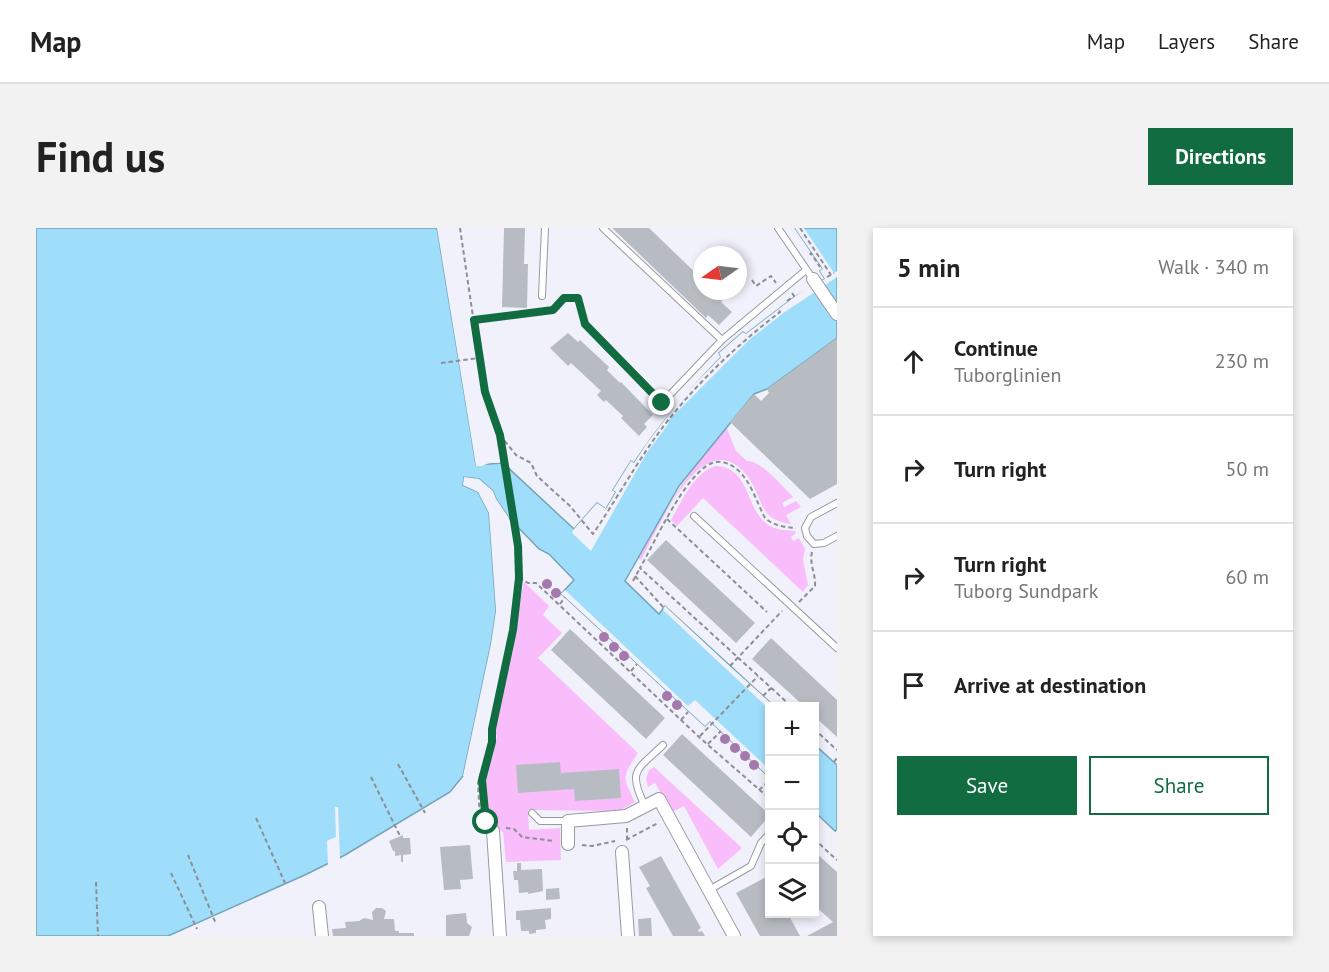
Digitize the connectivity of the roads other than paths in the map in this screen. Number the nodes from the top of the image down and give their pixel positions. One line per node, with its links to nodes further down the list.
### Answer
1 (545, 228): 5 (lane)
2 (603, 228): 8 (lane)
3 (778, 228): 4 (lane)
4 (809, 274): 6 (street); 8 (lane)
5 (542, 296)
6 (837, 314)
7 (585, 324): 8 (lane)
8 (722, 340)
9 (837, 503): 11 (lane)
10 (694, 516): 12 (lane)
11 (837, 536)
12 (837, 648)
13 (663, 745): 14 (lane)
14 (645, 806): 16 (street); 21 (street)
15 (532, 813): 16 (lane)
16 (568, 821): 19 (street)
17 (493, 831): 24 (street)
18 (765, 839): 21 (lane)
19 (568, 844)
20 (622, 852): 25 (street)
21 (709, 890): 26 (street)
22 (319, 907): 23 (street)
23 (322, 936)
24 (500, 936)
25 (628, 936)
26 (735, 936)

